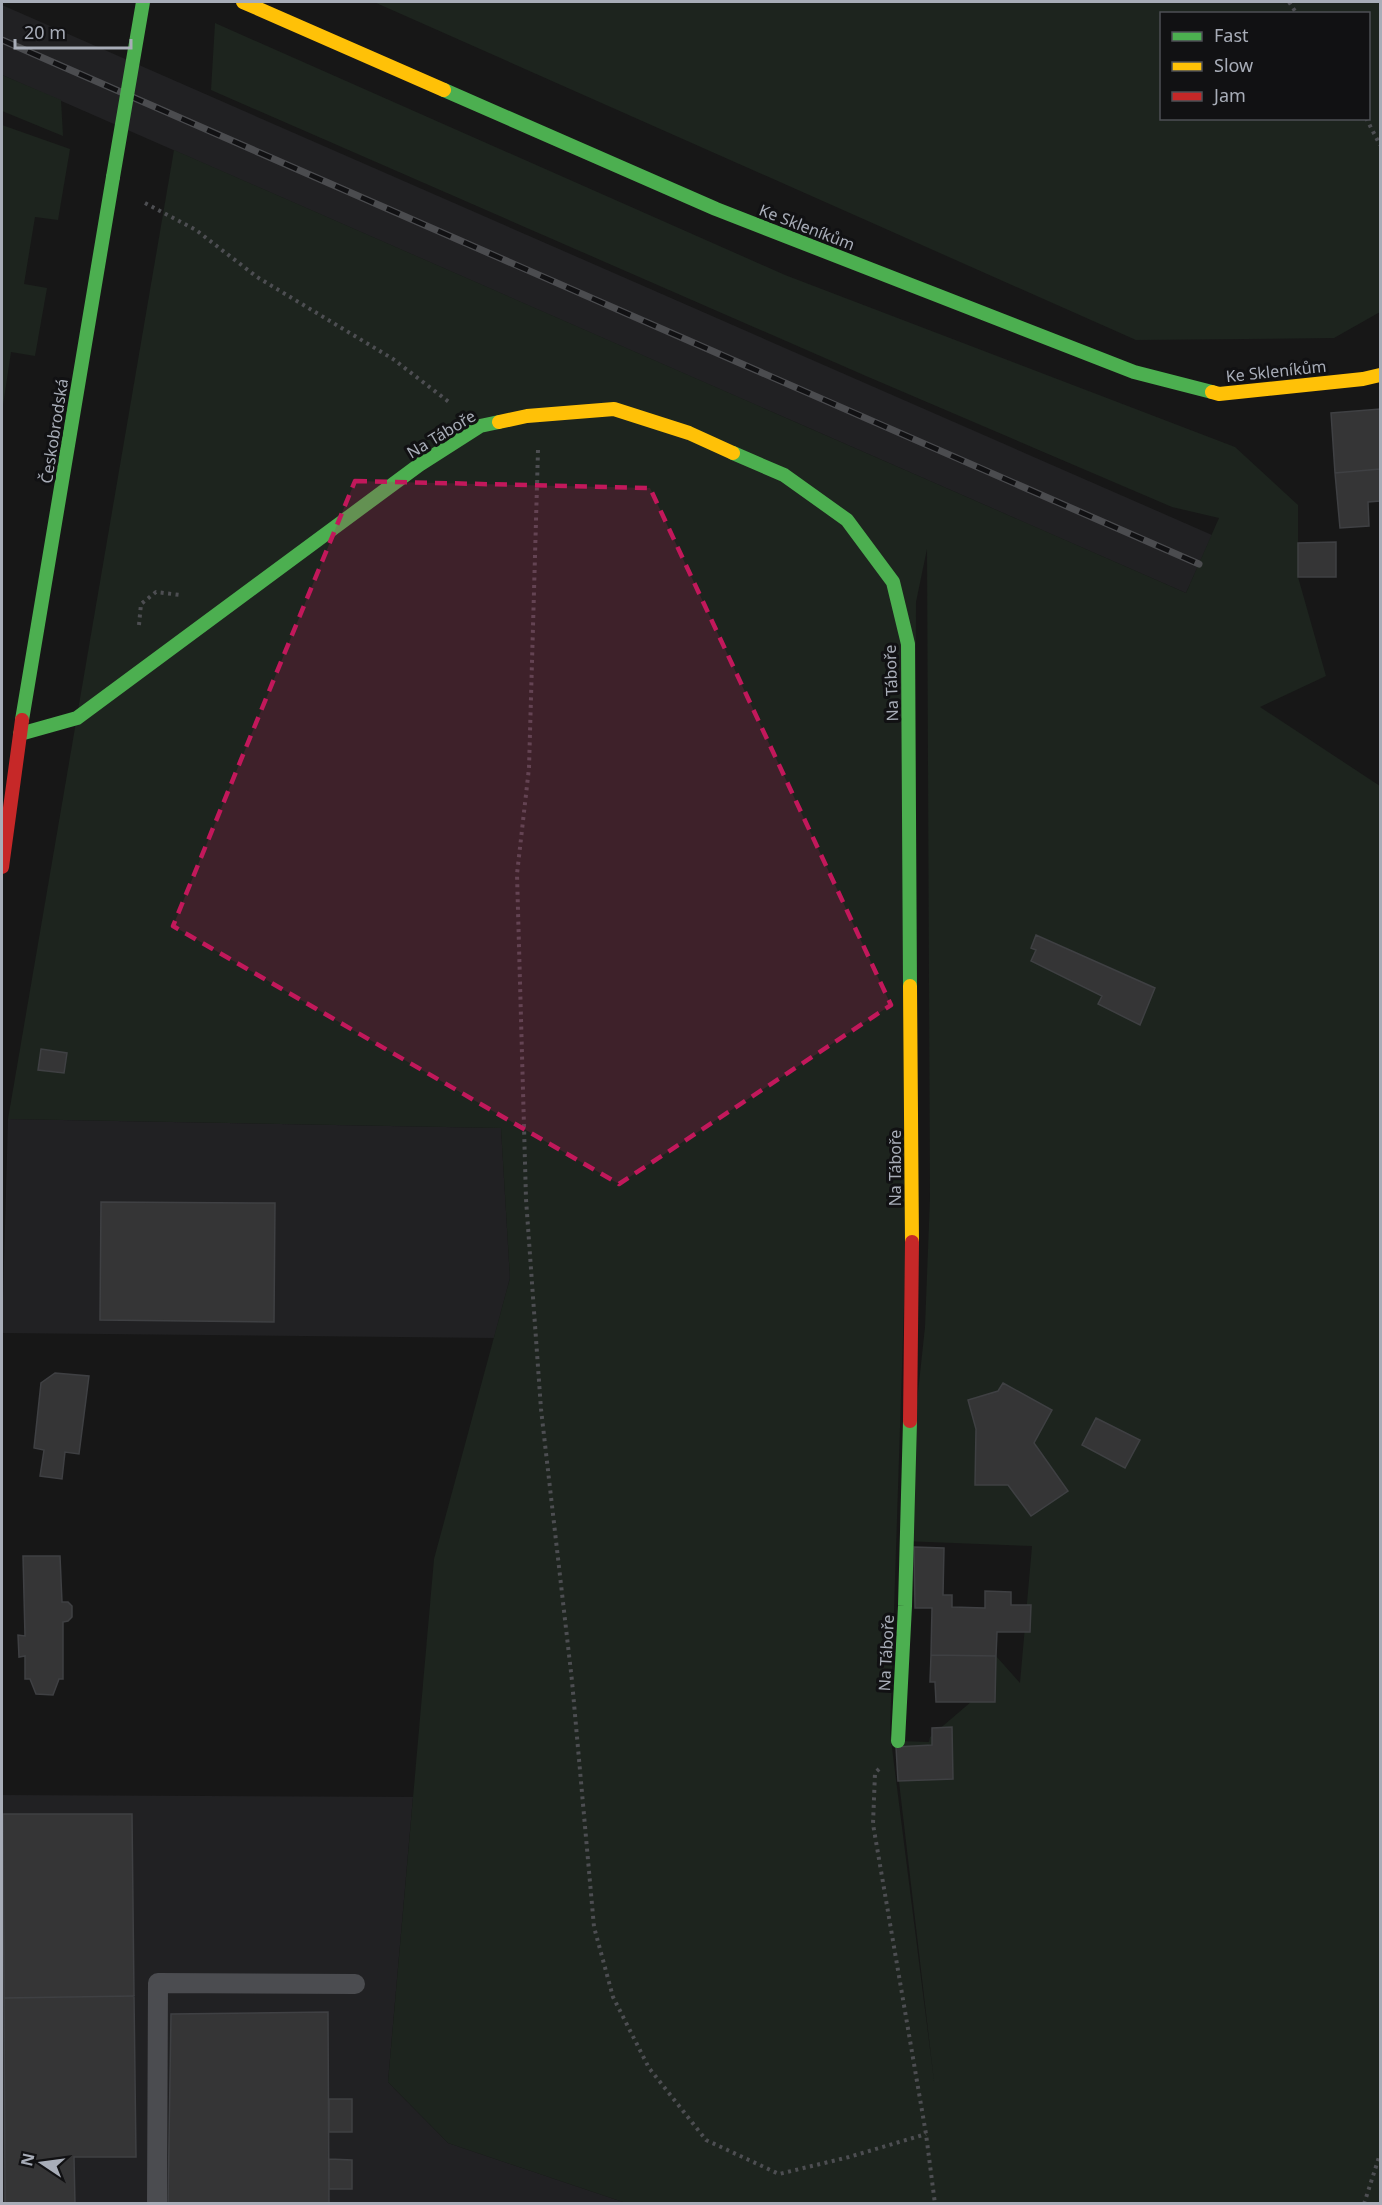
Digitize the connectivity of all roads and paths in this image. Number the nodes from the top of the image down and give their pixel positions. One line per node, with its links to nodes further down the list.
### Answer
1 (143, 2): 5 (street, Českobrodská, bridge)
2 (243, 2): 6 (street, Ke Skleníkům)
3 (1367, 120): 4 (path)
4 (1380, 145)
5 (112, 181): 8 (path); 9 (street, Českobrodská)
6 (1380, 375)
7 (527, 416): 8 (street, Na Táboře); 11 (street, Na Táboře); 13 (path)
8 (480, 426): 9 (street, Na Táboře)
9 (20, 734): 10 (street, Českobrodská)
10 (2, 867)
11 (898, 1741): 13 (path)
12 (355, 1984): 15 (lane)
13 (926, 2134): 16 (path)
14 (1380, 2154): 17 (path)
15 (157, 2204)
16 (934, 2204)
17 (1364, 2204)

